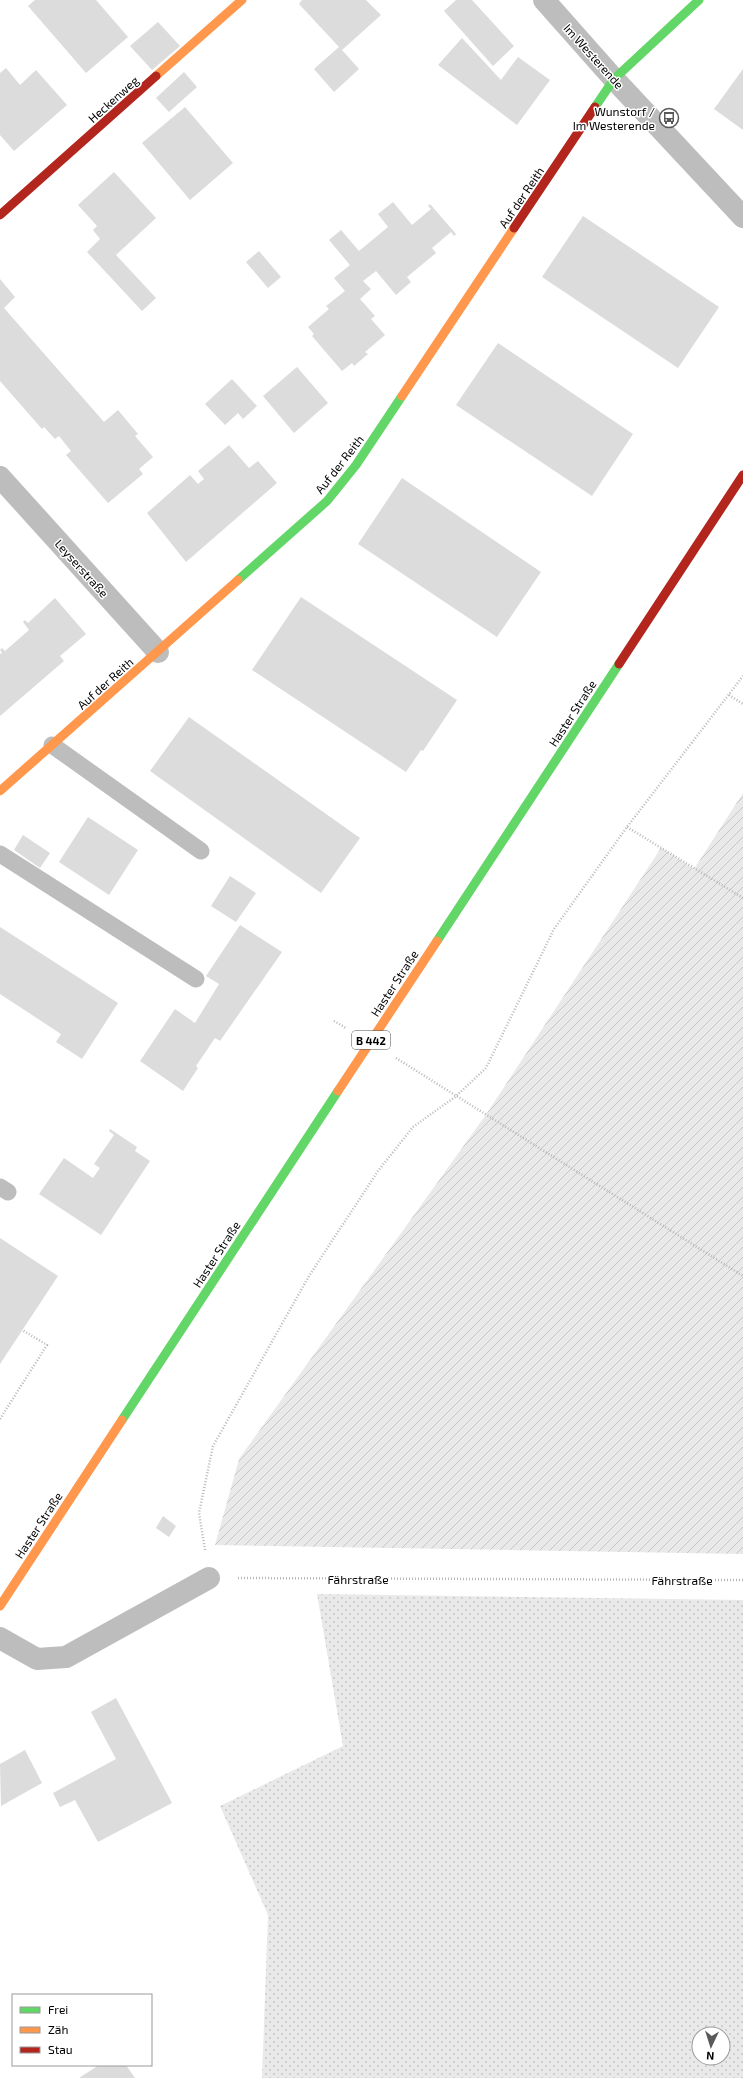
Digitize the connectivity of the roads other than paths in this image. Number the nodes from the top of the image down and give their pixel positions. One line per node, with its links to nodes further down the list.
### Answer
1 (242, 0): 5 (street, Heckenweg)
2 (544, 0): 4 (street, Im Westerende)
3 (699, 0): 4 (street, Auf der Reith)
4 (614, 79): 6 (street, Im Westerende); 9 (street, Auf der Reith)
5 (0, 215)
6 (743, 217)
7 (743, 475): 16 (street, Haster Straße / B 442)
8 (2, 484): 9 (street, Leyserstraße)
9 (158, 652): 10 (street, Auf der Reith)
10 (52, 745): 11 (street, Auf der Reith); 12 (lane)
11 (0, 790)
12 (201, 851)
13 (0, 854): 14 (lane)
14 (196, 979)
15 (209, 1578): 17 (street)
16 (0, 1606)
17 (0, 1638)

